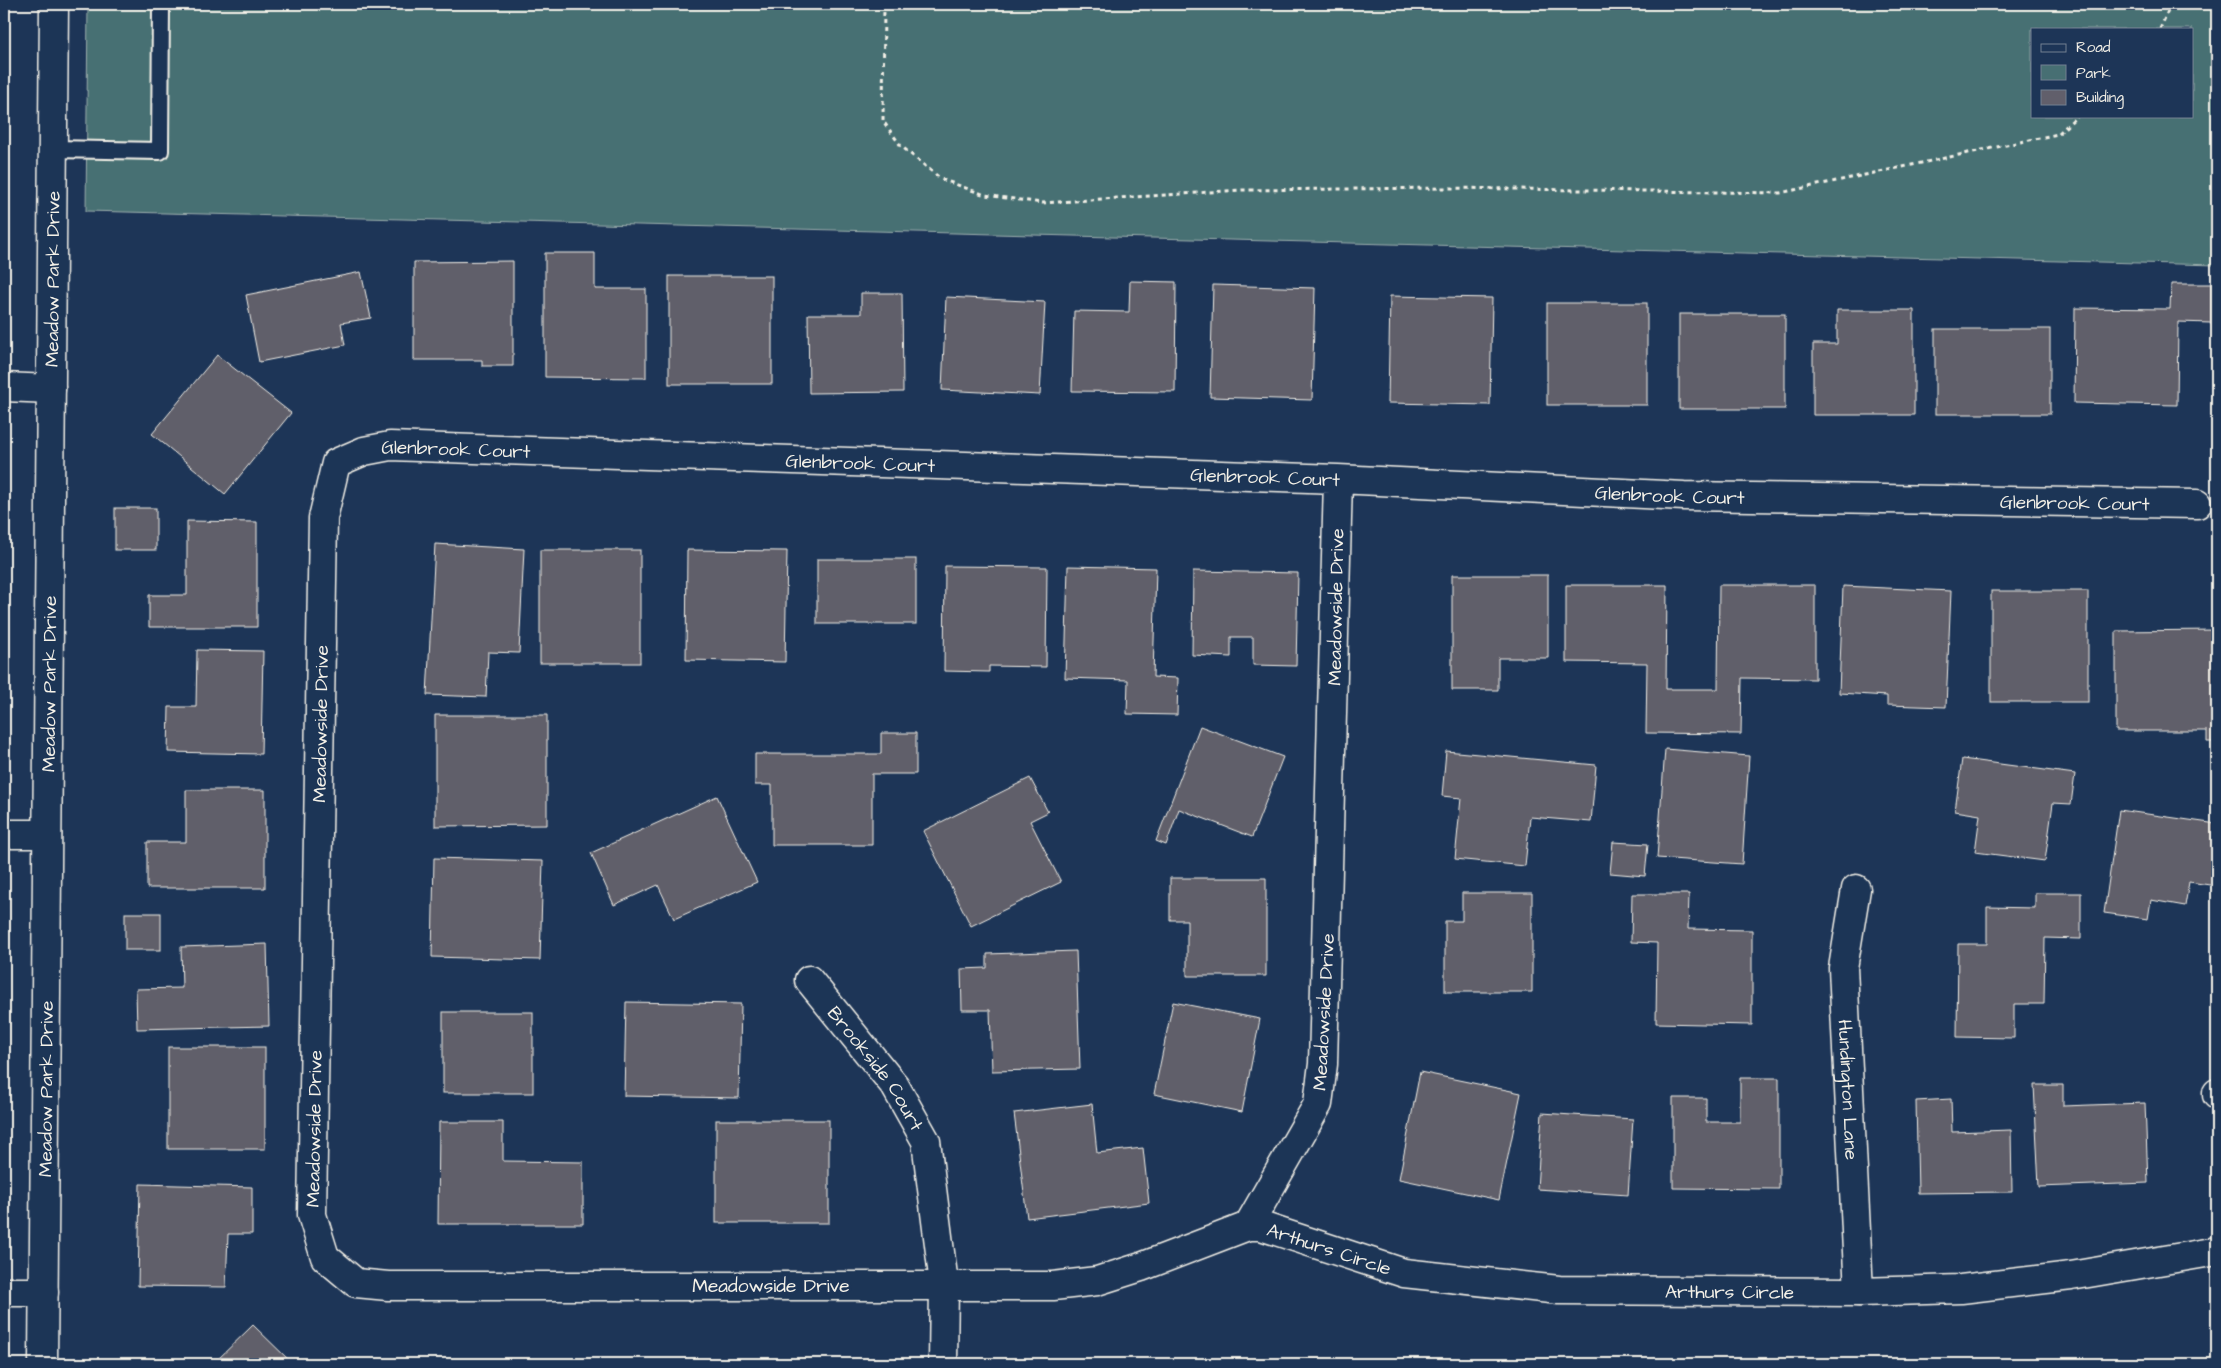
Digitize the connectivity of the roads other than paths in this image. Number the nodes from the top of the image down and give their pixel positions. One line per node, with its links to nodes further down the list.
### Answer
1 (54, 4): 3 (street, Meadow Park Drive)
2 (161, 4): 3 (lane)
3 (53, 149): 5 (street, Meadow Park Drive)
4 (4, 387): 5 (street)
5 (51, 389): 10 (street, Meadow Park Drive)
6 (336, 463): 7 (street, Glenbrook Court); 15 (street, Meadowside Drive)
7 (1338, 479): 8 (street, Glenbrook Court); 13 (street, Meadowside Drive)
8 (2197, 504)
9 (4, 834): 10 (street)
10 (47, 834): 17 (street, Meadow Park Drive)
11 (1856, 888): 18 (street, Hundington Lane)
12 (809, 980): 15 (street, Brookside Court)
13 (1248, 1226): 15 (street, Meadowside Drive); 18 (street, Arthurs Circle)
14 (2217, 1251): 18 (street, Arthurs Circle)
15 (944, 1284): 20 (street, Brookside Court)
16 (4, 1292): 17 (street)
17 (44, 1292): 19 (street, Meadow Park Drive)
18 (1859, 1292)
19 (43, 1364)
20 (943, 1364)

